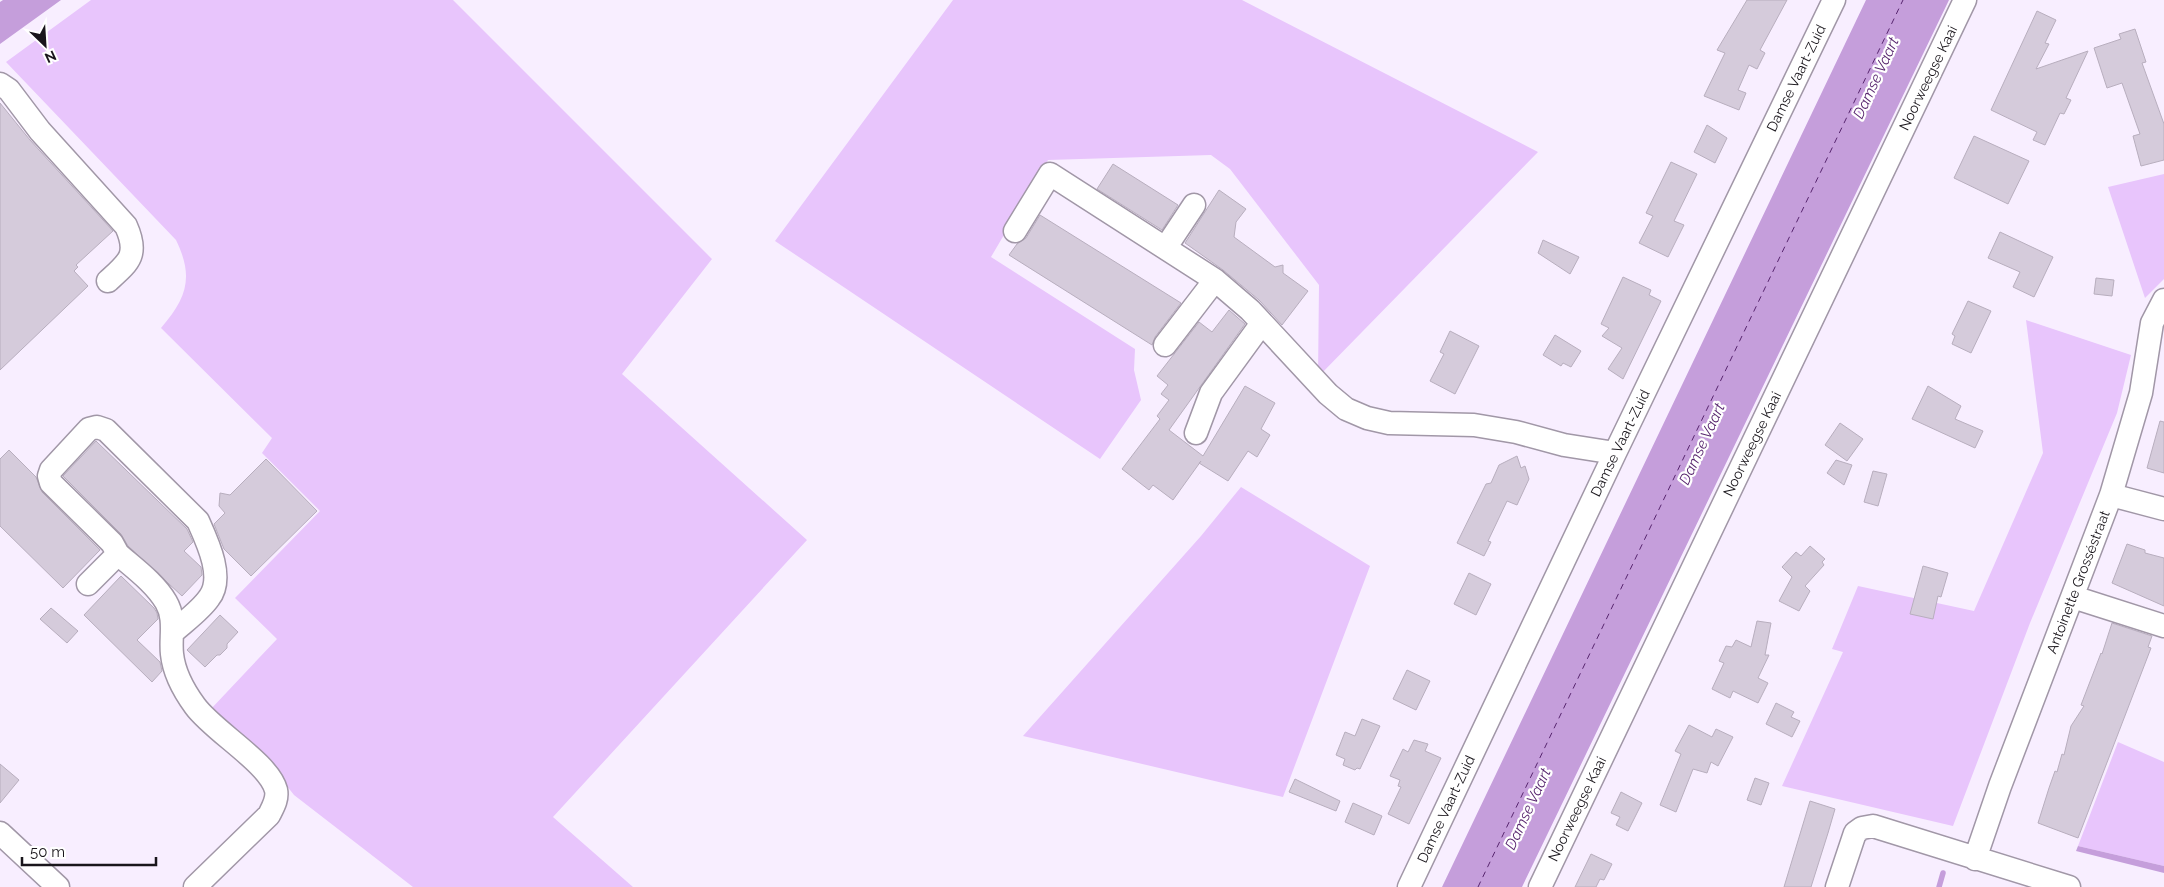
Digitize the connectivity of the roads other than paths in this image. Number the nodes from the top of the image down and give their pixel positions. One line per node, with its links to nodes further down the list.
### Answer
1 (1834, 0): 13 (street, Damse Vaart-Zuid)
2 (1965, 0): 26 (street, Noorweegse Kaai)
3 (0, 84): 8 (street)
4 (1194, 205): 6 (street)
5 (1015, 231): 6 (street)
6 (1166, 247): 7 (street)
7 (1216, 280): 10 (street); 11 (street)
8 (108, 281)
9 (2164, 300): 14 (street, Antoinette Grosséstraat)
10 (1262, 323): 12 (street); 13 (street)
11 (1165, 345)
12 (1196, 432)
13 (1615, 453): 25 (street, Damse Vaart-Zuid)
14 (2111, 495): 15 (street); 18 (street, Antoinette Grosséstraat)
15 (2164, 509)
16 (118, 554): 17 (street); 20 (street); 20 (street)
17 (88, 584)
18 (2073, 598): 19 (street); 22 (street, Antoinette Grosséstraat)
19 (2164, 626)
20 (172, 633): 24 (street)
21 (0, 834): 23 (street)
22 (1975, 859): 27 (street); 28 (street)
23 (58, 887)
24 (195, 887)
25 (1409, 887)
26 (1540, 887)
27 (1837, 887)
28 (2070, 887)

